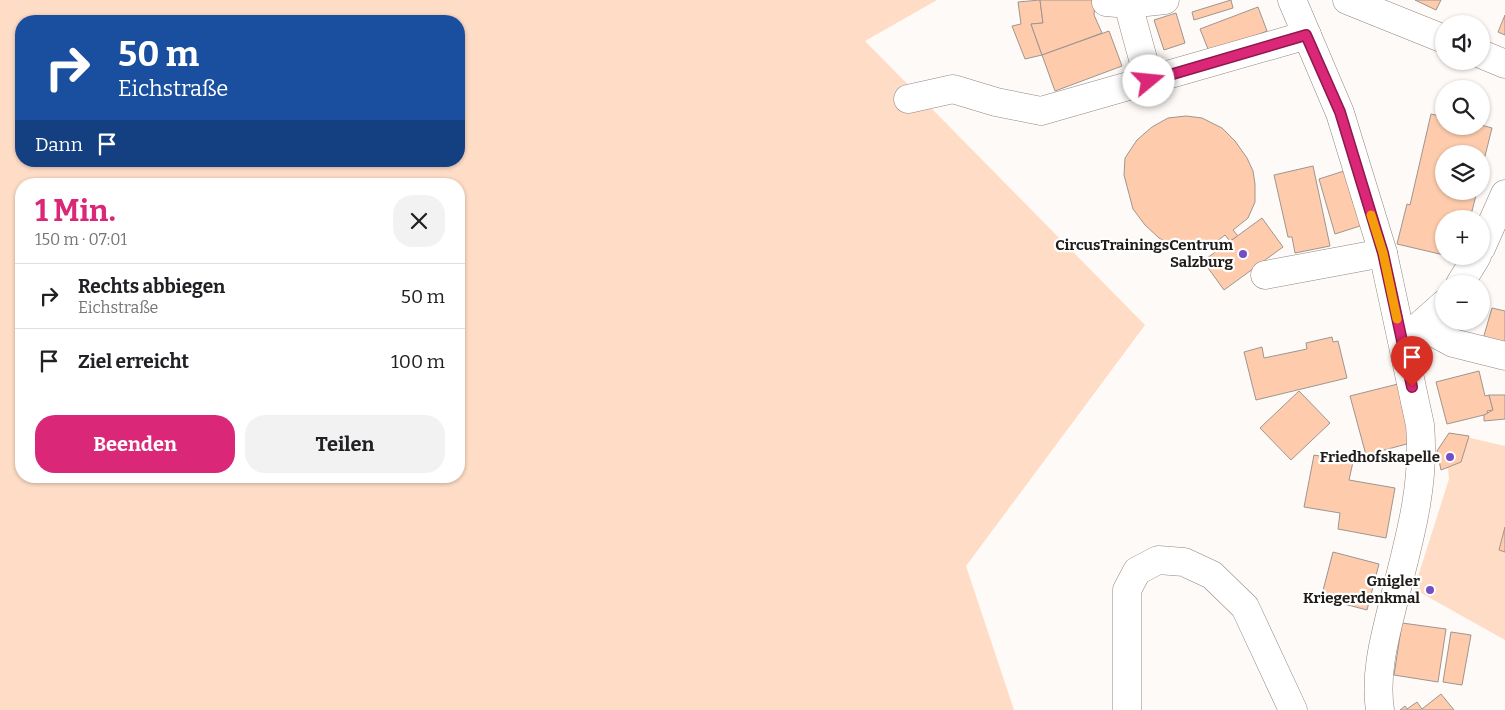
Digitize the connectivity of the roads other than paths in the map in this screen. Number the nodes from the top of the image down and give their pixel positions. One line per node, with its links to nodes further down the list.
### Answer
1 (1165, 0): 8 (street)
2 (1292, 0): 4 (street)
3 (1347, 0): 5 (street)
4 (1306, 35): 8 (street); 12 (street)
5 (1435, 35)
6 (1490, 58): 7 (street)
7 (1505, 64)
8 (1149, 81): 9 (street)
9 (908, 99)
10 (1505, 194): 11 (street)
11 (1490, 228)
12 (1383, 253): 13 (street); 15 (street)
13 (1265, 275)
14 (1435, 312): 15 (street)
15 (1412, 333): 16 (street); 19 (street)
16 (1505, 356)
17 (1127, 710): 18 (street)
18 (1293, 710)
19 (1380, 710)

